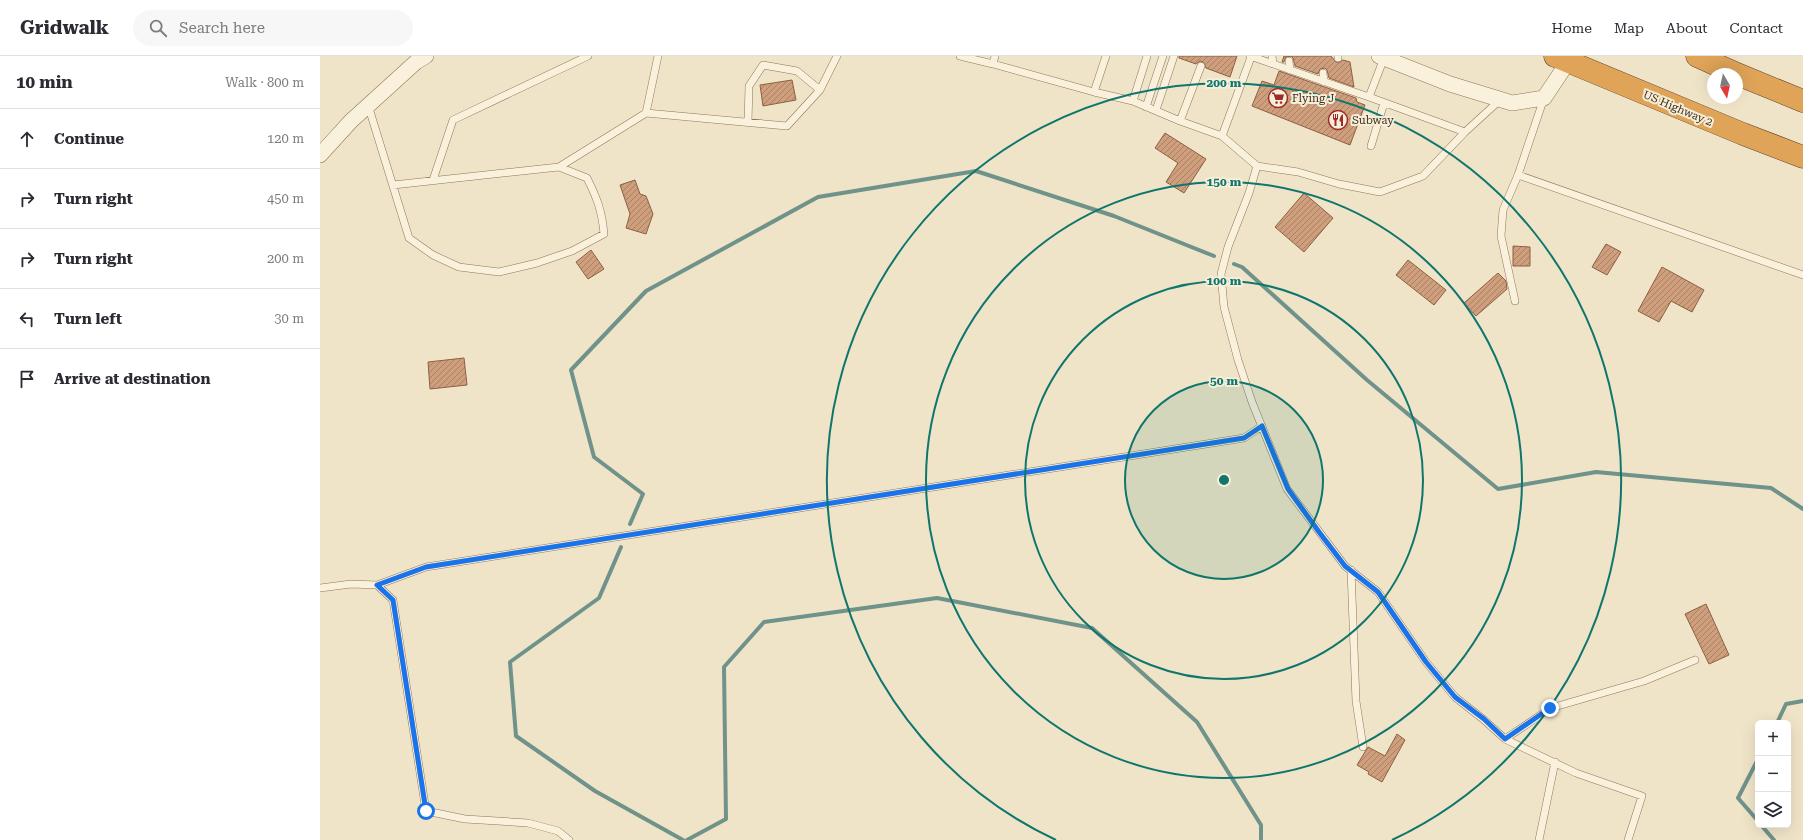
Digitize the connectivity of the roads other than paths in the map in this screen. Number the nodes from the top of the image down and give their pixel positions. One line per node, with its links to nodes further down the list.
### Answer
1 (426, 56): 35 (street)
2 (588, 56): 49 (lane)
3 (658, 56): 38 (lane)
4 (837, 56): 27 (lane)
5 (960, 56): 17 (lane)
6 (995, 56): 17 (lane)
7 (1106, 56): 28 (lane)
8 (1147, 56): 32 (lane)
9 (1162, 56): 36 (lane)
10 (1174, 56): 37 (lane)
11 (1250, 56): 18 (lane); 42 (lane)
12 (1272, 56): 18 (lane)
13 (1697, 56): 20 (highway)
14 (1381, 57): 29 (lane); 31 (street)
15 (1564, 58): 30 (street); 45 (highway, US Highway 2)
16 (1289, 61): 21 (lane)
17 (993, 64): 28 (lane)
18 (1273, 64): 21 (lane)
19 (1201, 66): 39 (lane)
20 (1724, 68)
21 (1290, 70): 25 (lane)
22 (1323, 73): 25 (lane)
23 (1743, 76): 33 (highway)
24 (1338, 78): 26 (lane)
25 (1324, 82): 26 (lane)
26 (1338, 86): 29 (lane)
27 (820, 90): 40 (lane); 40 (lane)
28 (1094, 92): 32 (lane)
29 (1369, 97): 34 (lane)
30 (1544, 98): 31 (street); 48 (lane)
31 (1500, 100): 41 (lane)
32 (1133, 101): 36 (lane)
33 (1803, 101)
34 (1384, 103): 41 (lane); 43 (lane)
35 (368, 105): 44 (street); 50 (lane)
36 (1146, 107): 37 (lane)
37 (1156, 110): 39 (lane)
38 (646, 113): 40 (lane); 47 (lane)
39 (1180, 121): 42 (lane)
40 (748, 122)
41 (1465, 132): 46 (lane)
42 (1222, 136): 46 (lane)
43 (1371, 146)
44 (320, 155)
45 (1803, 157)
46 (1257, 166): 53 (lane)
47 (559, 167): 49 (lane); 50 (lane)
48 (1518, 175): 51 (lane); 52 (lane)
49 (433, 180): 50 (lane)
50 (393, 185)
51 (1803, 275)
52 (1515, 301)
53 (1262, 426): 54 (lane); 55 (lane)
54 (1351, 570): 58 (lane); 59 (lane)
55 (377, 585): 56 (lane); 61 (lane)
56 (320, 588)
57 (1695, 660): 58 (lane)
58 (1505, 739): 60 (lane)
59 (1363, 746)
60 (1555, 762): 62 (lane); 63 (lane)
61 (569, 840)
62 (1539, 840)
63 (1628, 840)

